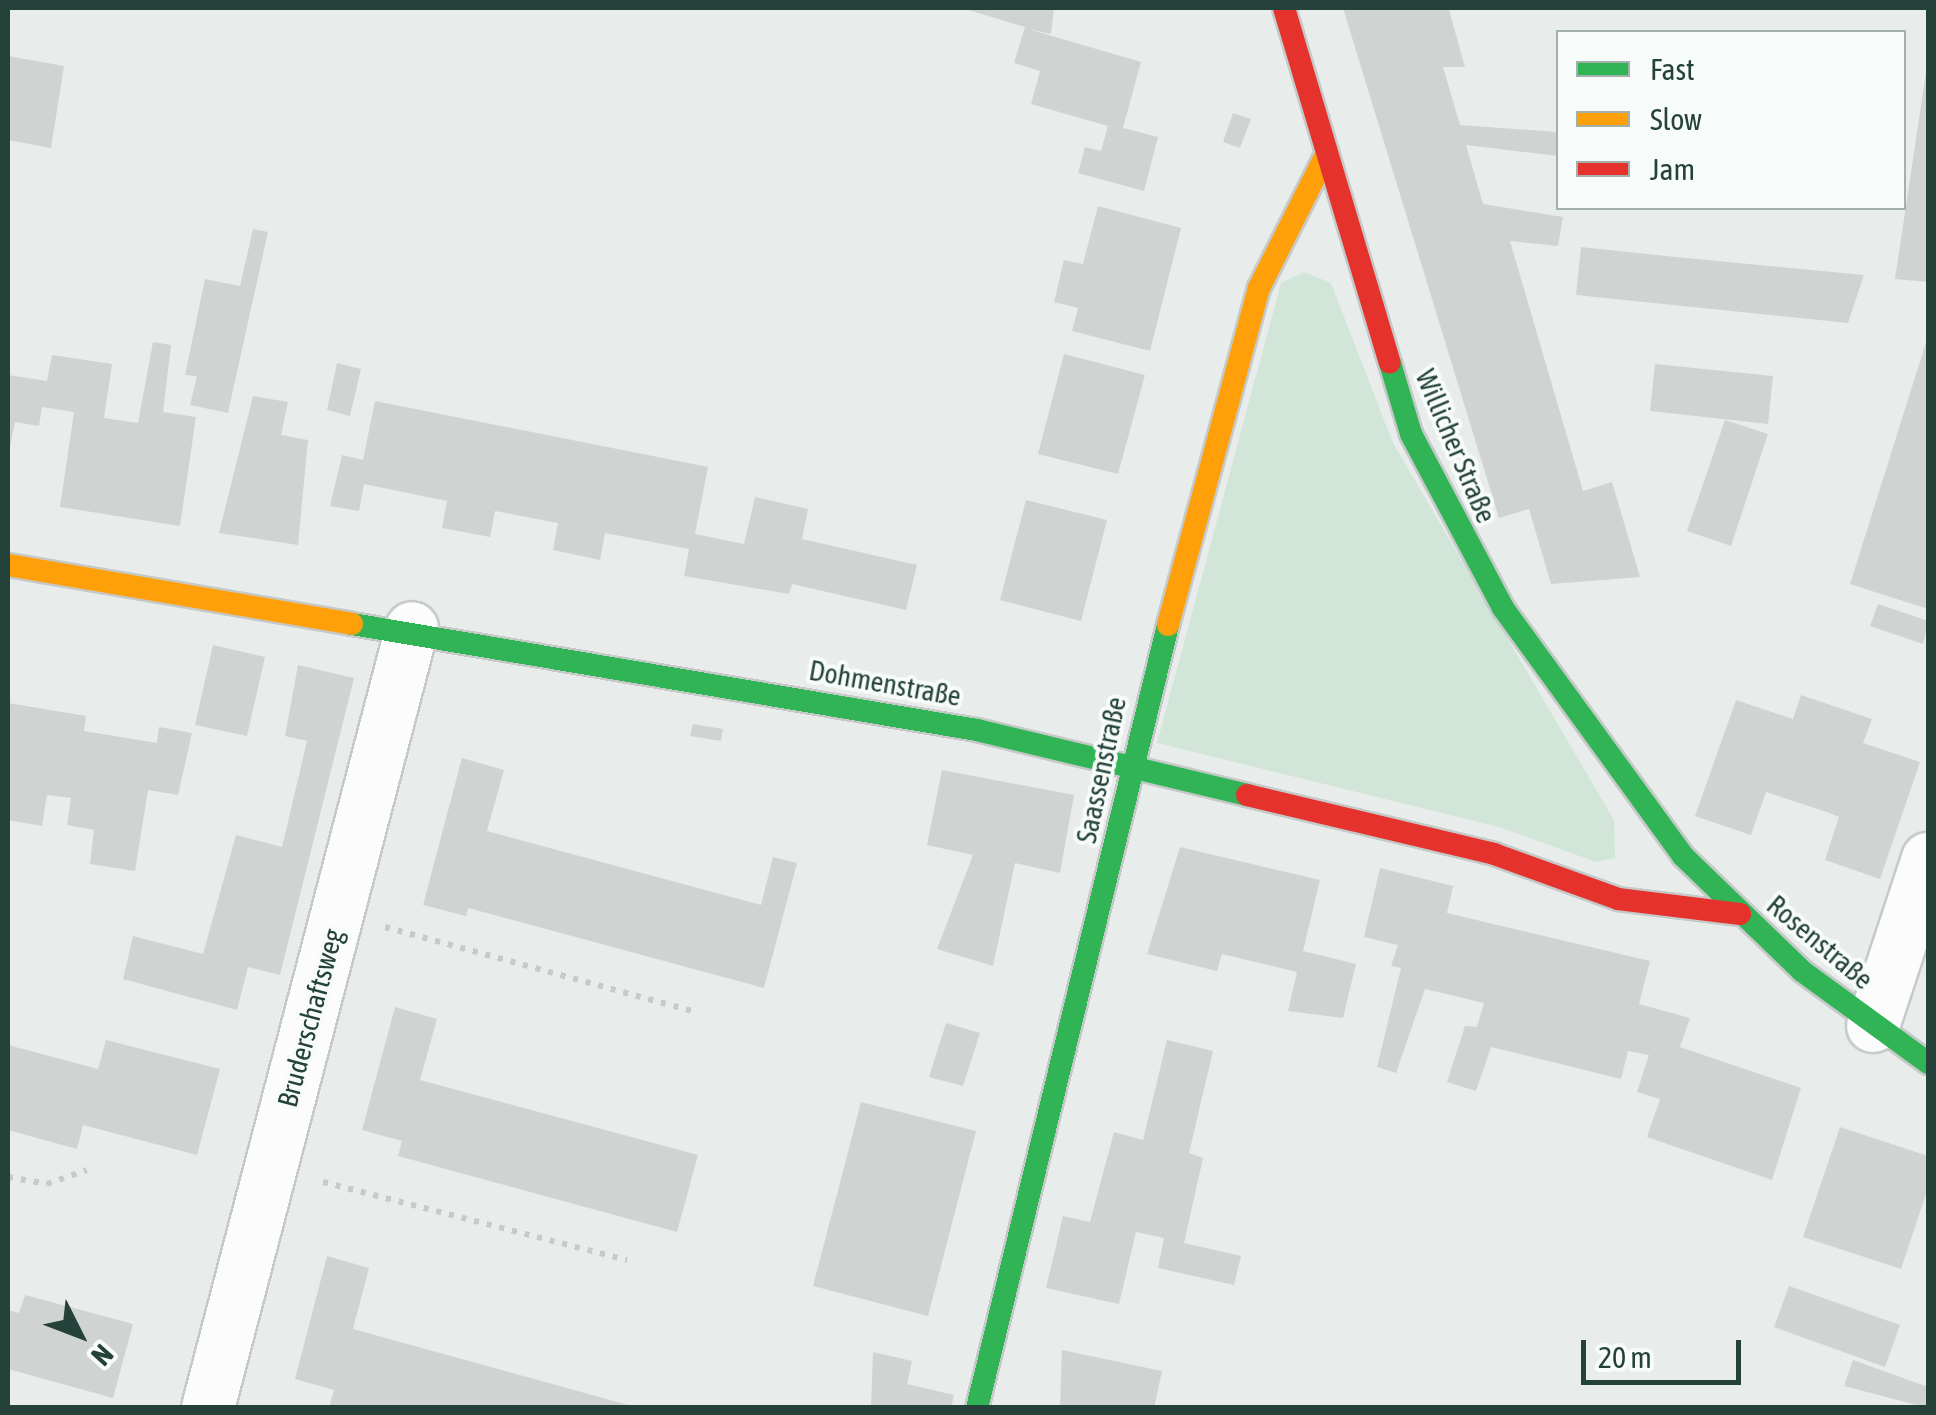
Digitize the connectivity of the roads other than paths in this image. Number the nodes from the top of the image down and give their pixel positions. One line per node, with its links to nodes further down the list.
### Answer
1 (1284, 8): 2 (street, Willicher Straße)
2 (1324, 158): 5 (street, Saassenstraße); 6 (street, Willicher Straße)
3 (8, 565): 4 (street, Dohmenstraße)
4 (412, 628): 5 (street, Dohmenstraße); 11 (street, Bruderschaftsweg)
5 (1130, 763): 8 (street, Dohmenstraße); 12 (street, Saassenstraße)
6 (1682, 856): 8 (street, Rosenstraße)
7 (1928, 859): 9 (street)
8 (1740, 914): 9 (street, Rosenstraße)
9 (1873, 1026): 10 (street, Rosenstraße)
10 (1928, 1063)
11 (208, 1408)
12 (977, 1408)

